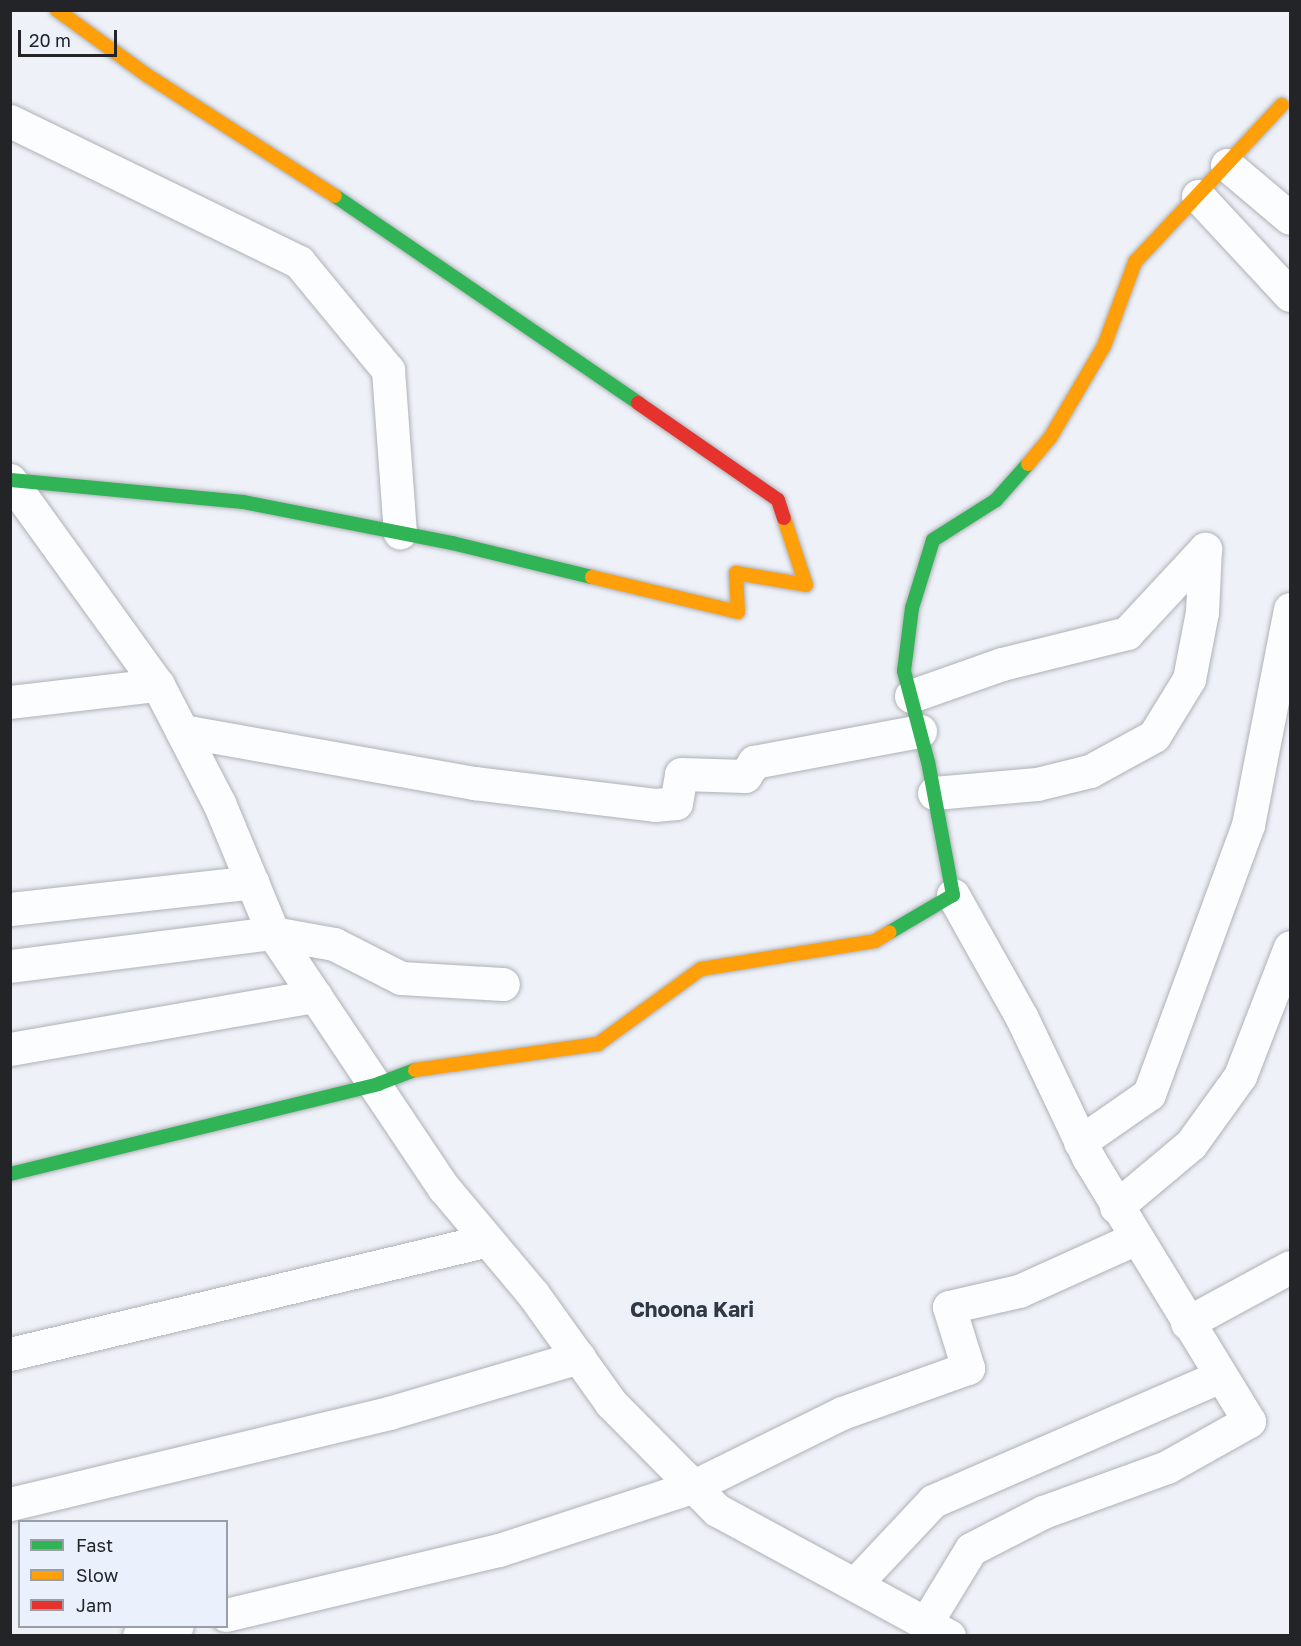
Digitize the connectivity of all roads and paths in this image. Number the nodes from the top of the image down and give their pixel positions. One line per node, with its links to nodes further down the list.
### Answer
1 (57, 10): 9 (street)
2 (1282, 105): 4 (street)
3 (10, 121): 9 (street)
4 (1227, 165): 5 (street); 6 (street)
5 (1197, 196): 7 (street); 12 (street)
6 (1290, 218)
7 (1290, 293)
8 (11, 480): 9 (street); 11 (street)
9 (400, 533)
10 (1290, 609): 27 (street)
11 (158, 685): 13 (street); 14 (street)
12 (911, 696): 15 (street); 16 (street)
13 (10, 702)
14 (182, 731): 15 (street); 17 (street)
15 (920, 731): 16 (street)
16 (934, 793): 18 (street)
17 (253, 882): 19 (street); 20 (street)
18 (953, 895): 26 (street); 27 (street)
19 (10, 909)
20 (273, 933): 22 (street); 23 (street); 24 (street)
21 (1290, 947): 29 (street)
22 (10, 966)
23 (503, 984)
24 (315, 996): 25 (street); 26 (street)
25 (10, 1049)
26 (378, 1084): 28 (street); 31 (street)
27 (1080, 1142): 29 (street)
28 (10, 1174)
29 (1116, 1207): 30 (street)
30 (1134, 1239): 33 (street); 37 (street)
31 (486, 1241): 34 (street); 35 (street)
32 (1290, 1267): 33 (street)
33 (1187, 1323): 36 (street)
34 (10, 1354)
35 (579, 1356): 37 (street); 38 (street)
36 (1221, 1376): 39 (street); 42 (street)
37 (693, 1487): 39 (street); 40 (street)
38 (10, 1503)
39 (855, 1583): 42 (street)
40 (228, 1615)
41 (169, 1628): 43 (street)
42 (938, 1628)
43 (139, 1635)

